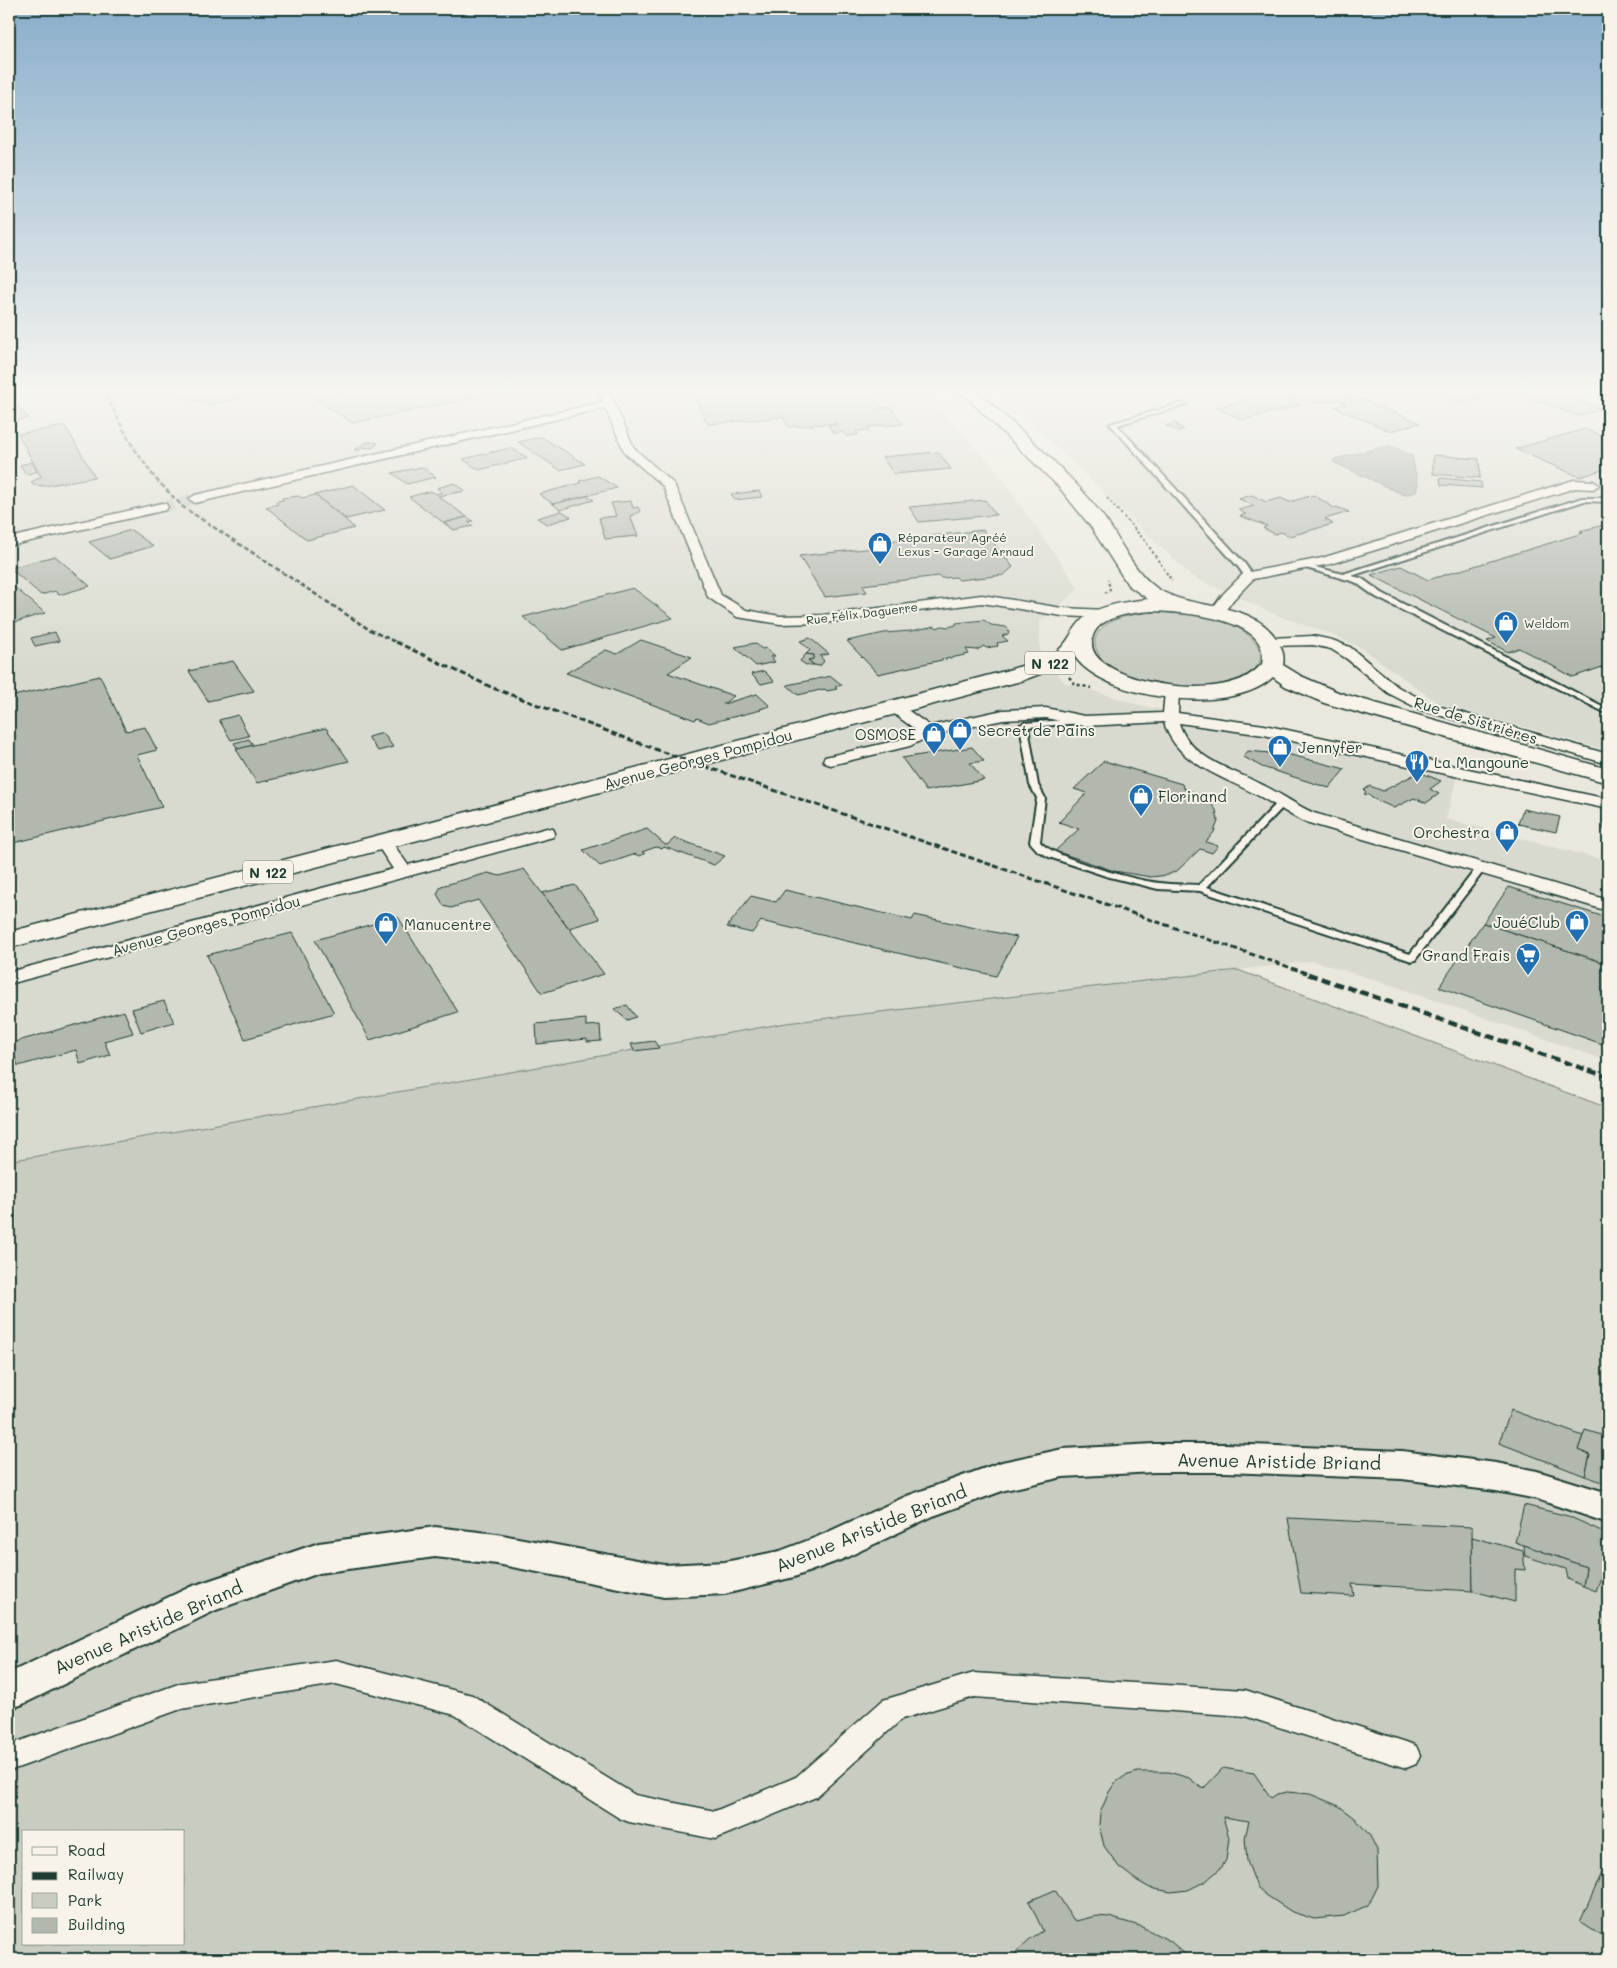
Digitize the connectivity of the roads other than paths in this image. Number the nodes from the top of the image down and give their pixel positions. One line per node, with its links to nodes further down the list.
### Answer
1 (278, 480): 6 (street)
2 (663, 480): 14 (street, Rue Félix Daguerre)
3 (1062, 480): 13 (main road)
4 (1164, 480): 11 (lane)
5 (1593, 485): 10 (street)
6 (194, 499)
7 (1608, 500): 12 (lane)
8 (162, 507): 9 (street)
9 (9, 542)
10 (1303, 566): 11 (street); 12 (lane)
11 (1249, 576): 17 (street)
12 (1343, 577): 27 (lane)
13 (1135, 581): 15 (main road); 16 (main road)
14 (1016, 604): 16 (street, Rue Félix Daguerre); 18 (street, Rue Félix Daguerre)
15 (1184, 606): 16 (main road); 17 (main road)
16 (1110, 607): 18 (main road, Avenue Georges Pompidou)
17 (1217, 612): 19 (main road)
18 (1082, 637): 21 (main road); 22 (main road, Avenue Georges Pompidou / N 122)
19 (1270, 642): 20 (main road); 31 (street, Rue de Sistrières)
20 (1271, 667): 23 (main road); 25 (main road)
21 (1104, 673): 22 (main road, Avenue Georges Pompidou); 24 (main road)
22 (1014, 676): 26 (main road, Avenue Georges Pompidou / N 122)
23 (1237, 688): 24 (main road); 25 (main road)
24 (1172, 692): 28 (street)
25 (1332, 698): 33 (main road)
26 (894, 707): 30 (street); 37 (main road, Avenue Georges Pompidou / N 122)
27 (1608, 712)
28 (1171, 718): 29 (street); 34 (street); 35 (street)
29 (1084, 721): 30 (street); 40 (lane)
30 (927, 731): 32 (street)
31 (1608, 759)
32 (830, 760)
33 (1608, 776)
34 (1282, 803): 38 (street); 40 (lane)
35 (1608, 804)
36 (547, 833): 39 (street, Avenue Georges Pompidou)
37 (383, 842): 39 (street); 42 (main road, Avenue Georges Pompidou / N 122)
38 (1481, 868): 40 (lane); 41 (street)
39 (404, 872): 43 (street, Avenue Georges Pompidou)
40 (1201, 888)
41 (1608, 906)
42 (9, 940)
43 (9, 978)
44 (1608, 1508): 45 (main road, Avenue Aristide Briand)
45 (9, 1692)
46 (1406, 1755): 47 (street)
47 (9, 1758)

